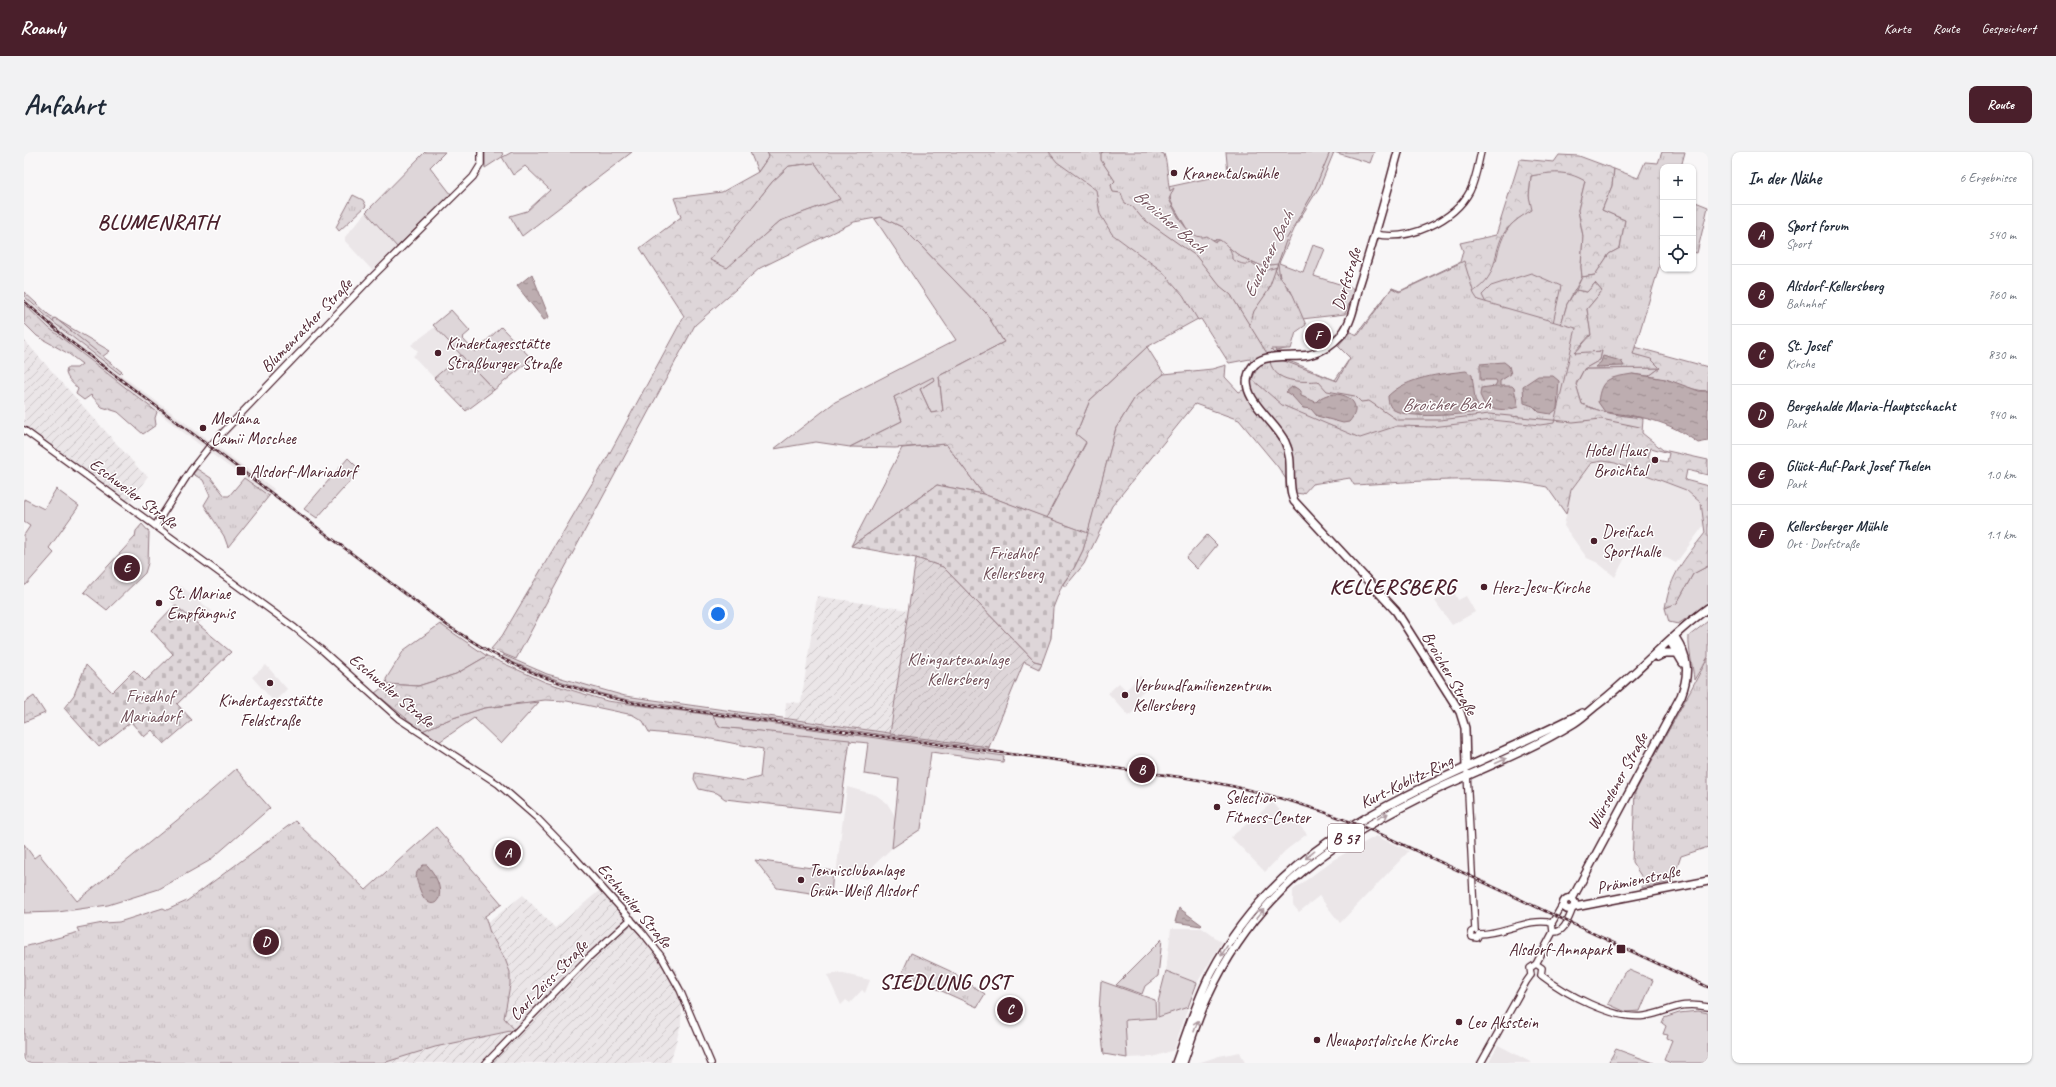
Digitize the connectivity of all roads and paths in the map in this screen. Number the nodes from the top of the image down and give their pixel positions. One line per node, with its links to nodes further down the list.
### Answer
1 (481, 152): 7 (street, Blumenrather Straße)
2 (1398, 152): 4 (main road, Dorfstraße)
3 (1481, 152): 4 (street)
4 (1375, 234): 5 (main road, Dorfstraße)
5 (1266, 358): 14 (main road, Broicher Straße)
6 (24, 430): 7 (street, Eschweiler Straße)
7 (155, 526): 20 (street, Eschweiler Straße)
8 (1708, 608): 9 (main road, B 57)
9 (1672, 639): 10 (main road); 11 (main road, Kurt-Koblitz-Ring / B 57); 12 (main road, Würselener Straße)
10 (1678, 653): 11 (main road); 12 (main road)
11 (1650, 660): 13 (main road, Kurt-Koblitz-Ring / B 57)
12 (1686, 677): 17 (main road, Würselener Straße)
13 (1596, 706): 14 (main road, Kurt-Koblitz-Ring / B 57); 15 (main road, Kurt-Koblitz-Ring / B 57, one-way to 13)
14 (1466, 768): 15 (street, Broicher Straße); 29 (main road, Kurt-Koblitz-Ring / B 57, one-way to 29)
15 (1467, 776): 21 (street, Broicher Straße); 30 (main road, Kurt-Koblitz-Ring / B 57, one-way to 15)
16 (1708, 880): 19 (main road, Prämienstraße)
17 (1572, 899): 18 (main road); 19 (main road)
18 (1564, 902): 19 (main road); 21 (street)
19 (1574, 907): 22 (street)
20 (630, 919): 27 (street, Carl-Zeiss-Straße); 28 (street, Eschweiler Straße)
21 (1552, 923): 22 (street)
22 (1554, 932): 23 (street)
23 (1536, 964): 24 (street); 25 (street)
24 (1531, 975): 25 (street); 31 (street)
25 (1541, 975): 26 (street)
26 (1708, 1007)
27 (486, 1063)
28 (711, 1063)
29 (1176, 1063)
30 (1183, 1063)
31 (1481, 1063)

